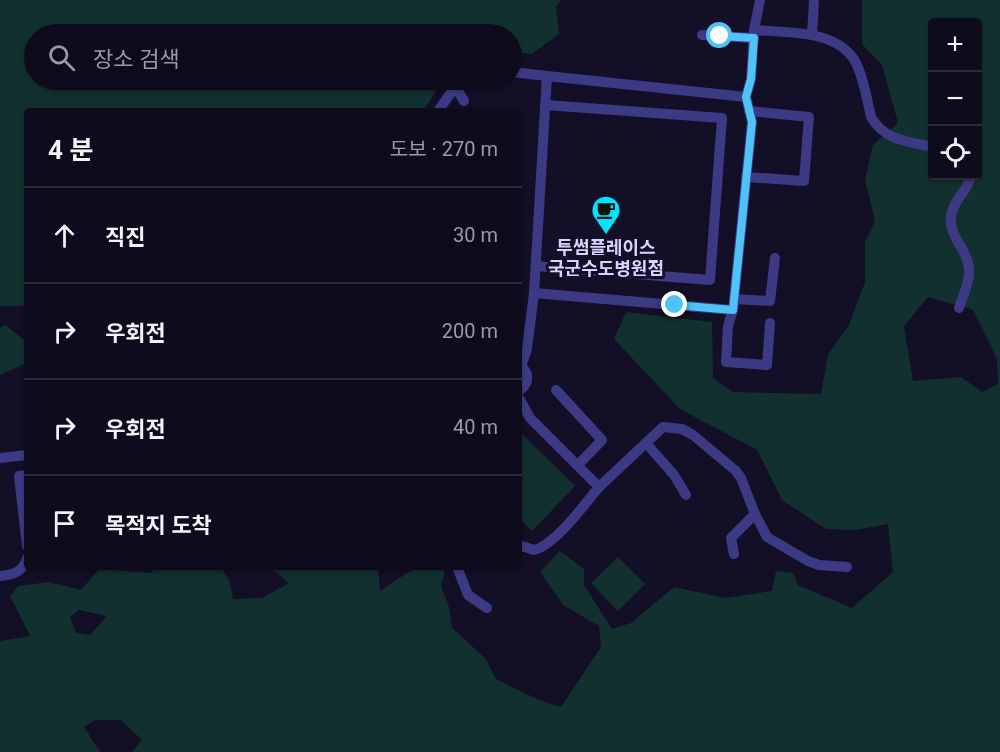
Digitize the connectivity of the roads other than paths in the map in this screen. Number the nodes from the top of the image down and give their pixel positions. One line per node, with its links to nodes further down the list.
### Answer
1 (760, 0): 3 (street)
2 (814, 0): 5 (street)
3 (754, 34): 4 (street); 5 (street); 10 (street)
4 (702, 35)
5 (812, 35): 15 (street)
6 (522, 73): 7 (street)
7 (547, 76): 10 (street); 12 (street)
8 (452, 90): 13 (street)
9 (460, 90): 11 (street)
10 (746, 97): 14 (street)
11 (464, 100)
12 (546, 105): 19 (street); 19 (street)
13 (440, 108)
14 (749, 111): 16 (street); 16 (street)
15 (928, 146)
16 (746, 177): 21 (street)
17 (970, 180): 22 (street)
18 (775, 258): 21 (street)
19 (536, 266): 20 (street)
20 (534, 293): 21 (street); 24 (street)
21 (733, 305): 23 (street)
22 (959, 308)
23 (770, 323)
24 (522, 360)
25 (522, 368): 26 (street)
26 (522, 388)
27 (556, 390): 32 (street)
28 (522, 403): 32 (street)
29 (646, 443): 34 (street); 35 (street); 36 (street)
30 (24, 455): 31 (street)
31 (0, 458)
32 (578, 465): 34 (street)
33 (24, 475): 37 (street)
34 (599, 487): 38 (street)
35 (686, 495)
36 (755, 514): 39 (street); 41 (street)
37 (24, 523)
38 (522, 546)
39 (734, 554)
40 (24, 566): 43 (street)
41 (847, 567)
42 (458, 570): 44 (street)
43 (0, 576)
44 (487, 608)

